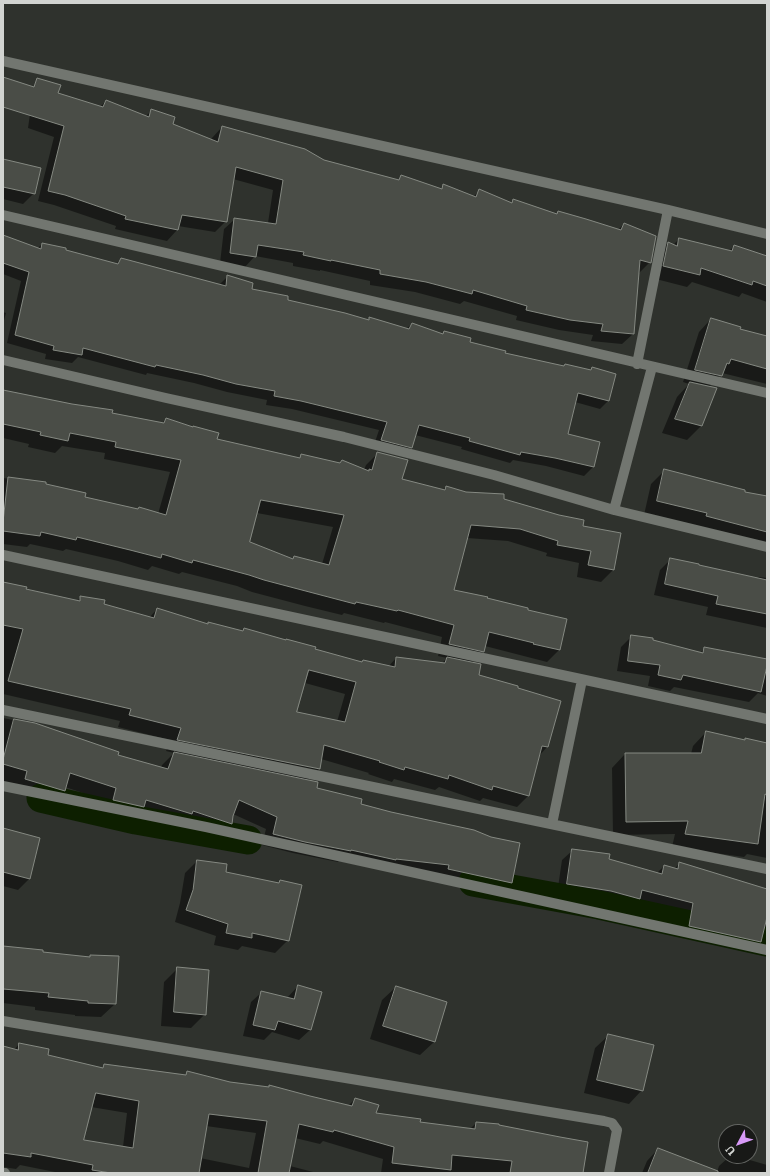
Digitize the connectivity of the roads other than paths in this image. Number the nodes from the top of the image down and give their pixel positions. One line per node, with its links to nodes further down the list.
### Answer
1 (3, 61): 2 (street)
2 (668, 210): 4 (street); 6 (street)
3 (3, 215): 6 (street)
4 (767, 234)
5 (3, 360): 9 (street)
6 (637, 364): 7 (street)
7 (652, 367): 8 (street); 9 (street)
8 (767, 393)
9 (614, 510): 10 (street)
10 (767, 547)
11 (3, 555): 12 (street)
12 (582, 680): 14 (street); 16 (street)
13 (3, 710): 16 (street)
14 (767, 719)
15 (3, 786): 18 (street)
16 (552, 824): 17 (street)
17 (767, 869)
18 (767, 950)
19 (3, 1021): 20 (street)
20 (609, 1173)

